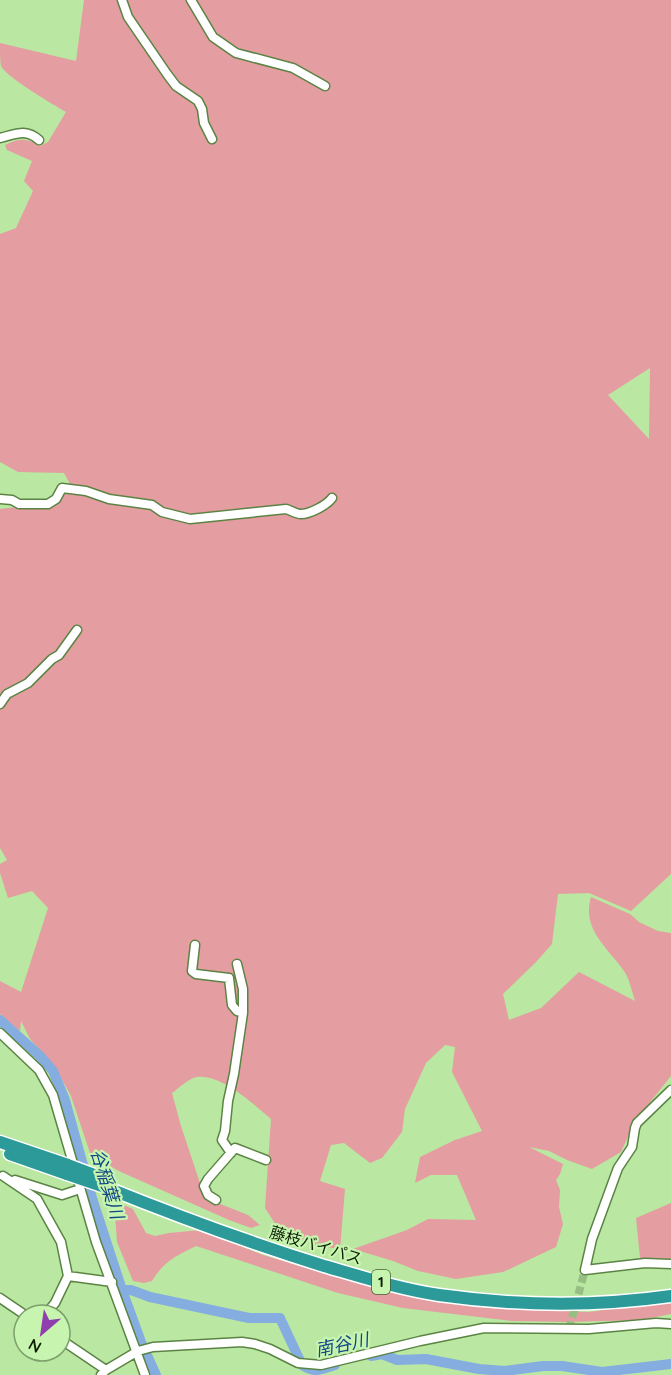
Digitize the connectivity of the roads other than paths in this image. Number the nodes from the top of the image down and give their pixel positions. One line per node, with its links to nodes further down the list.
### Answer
1 (122, 0): 5 (street)
2 (191, 0): 3 (street)
3 (325, 86)
4 (0, 138): 6 (street)
5 (212, 139)
6 (39, 140)
7 (332, 498): 8 (street)
8 (0, 499)
9 (77, 630): 10 (street)
10 (0, 704)
11 (195, 945): 13 (street)
12 (237, 964): 13 (street)
13 (243, 1013): 18 (street)
14 (0, 1033): 22 (street)
15 (671, 1090): 24 (street)
16 (0, 1142): 20 (highway, 1)
17 (0, 1150): 20 (highway, 藤枝バイパス / 1)
18 (231, 1153): 19 (street); 23 (street)
19 (266, 1160)
20 (67, 1169): 27 (highway, 藤枝バイパス / 1, bridge)
21 (2, 1176): 22 (street); 25 (street)
22 (80, 1189): 26 (street)
23 (216, 1200)
24 (671, 1263)
25 (68, 1275): 26 (street); 28 (street)
26 (112, 1282): 31 (street)
27 (671, 1296)
28 (55, 1303)
29 (671, 1324): 31 (street)
30 (72, 1348): 32 (street)
31 (137, 1351): 32 (street); 33 (street)
32 (104, 1372)
33 (145, 1375)

